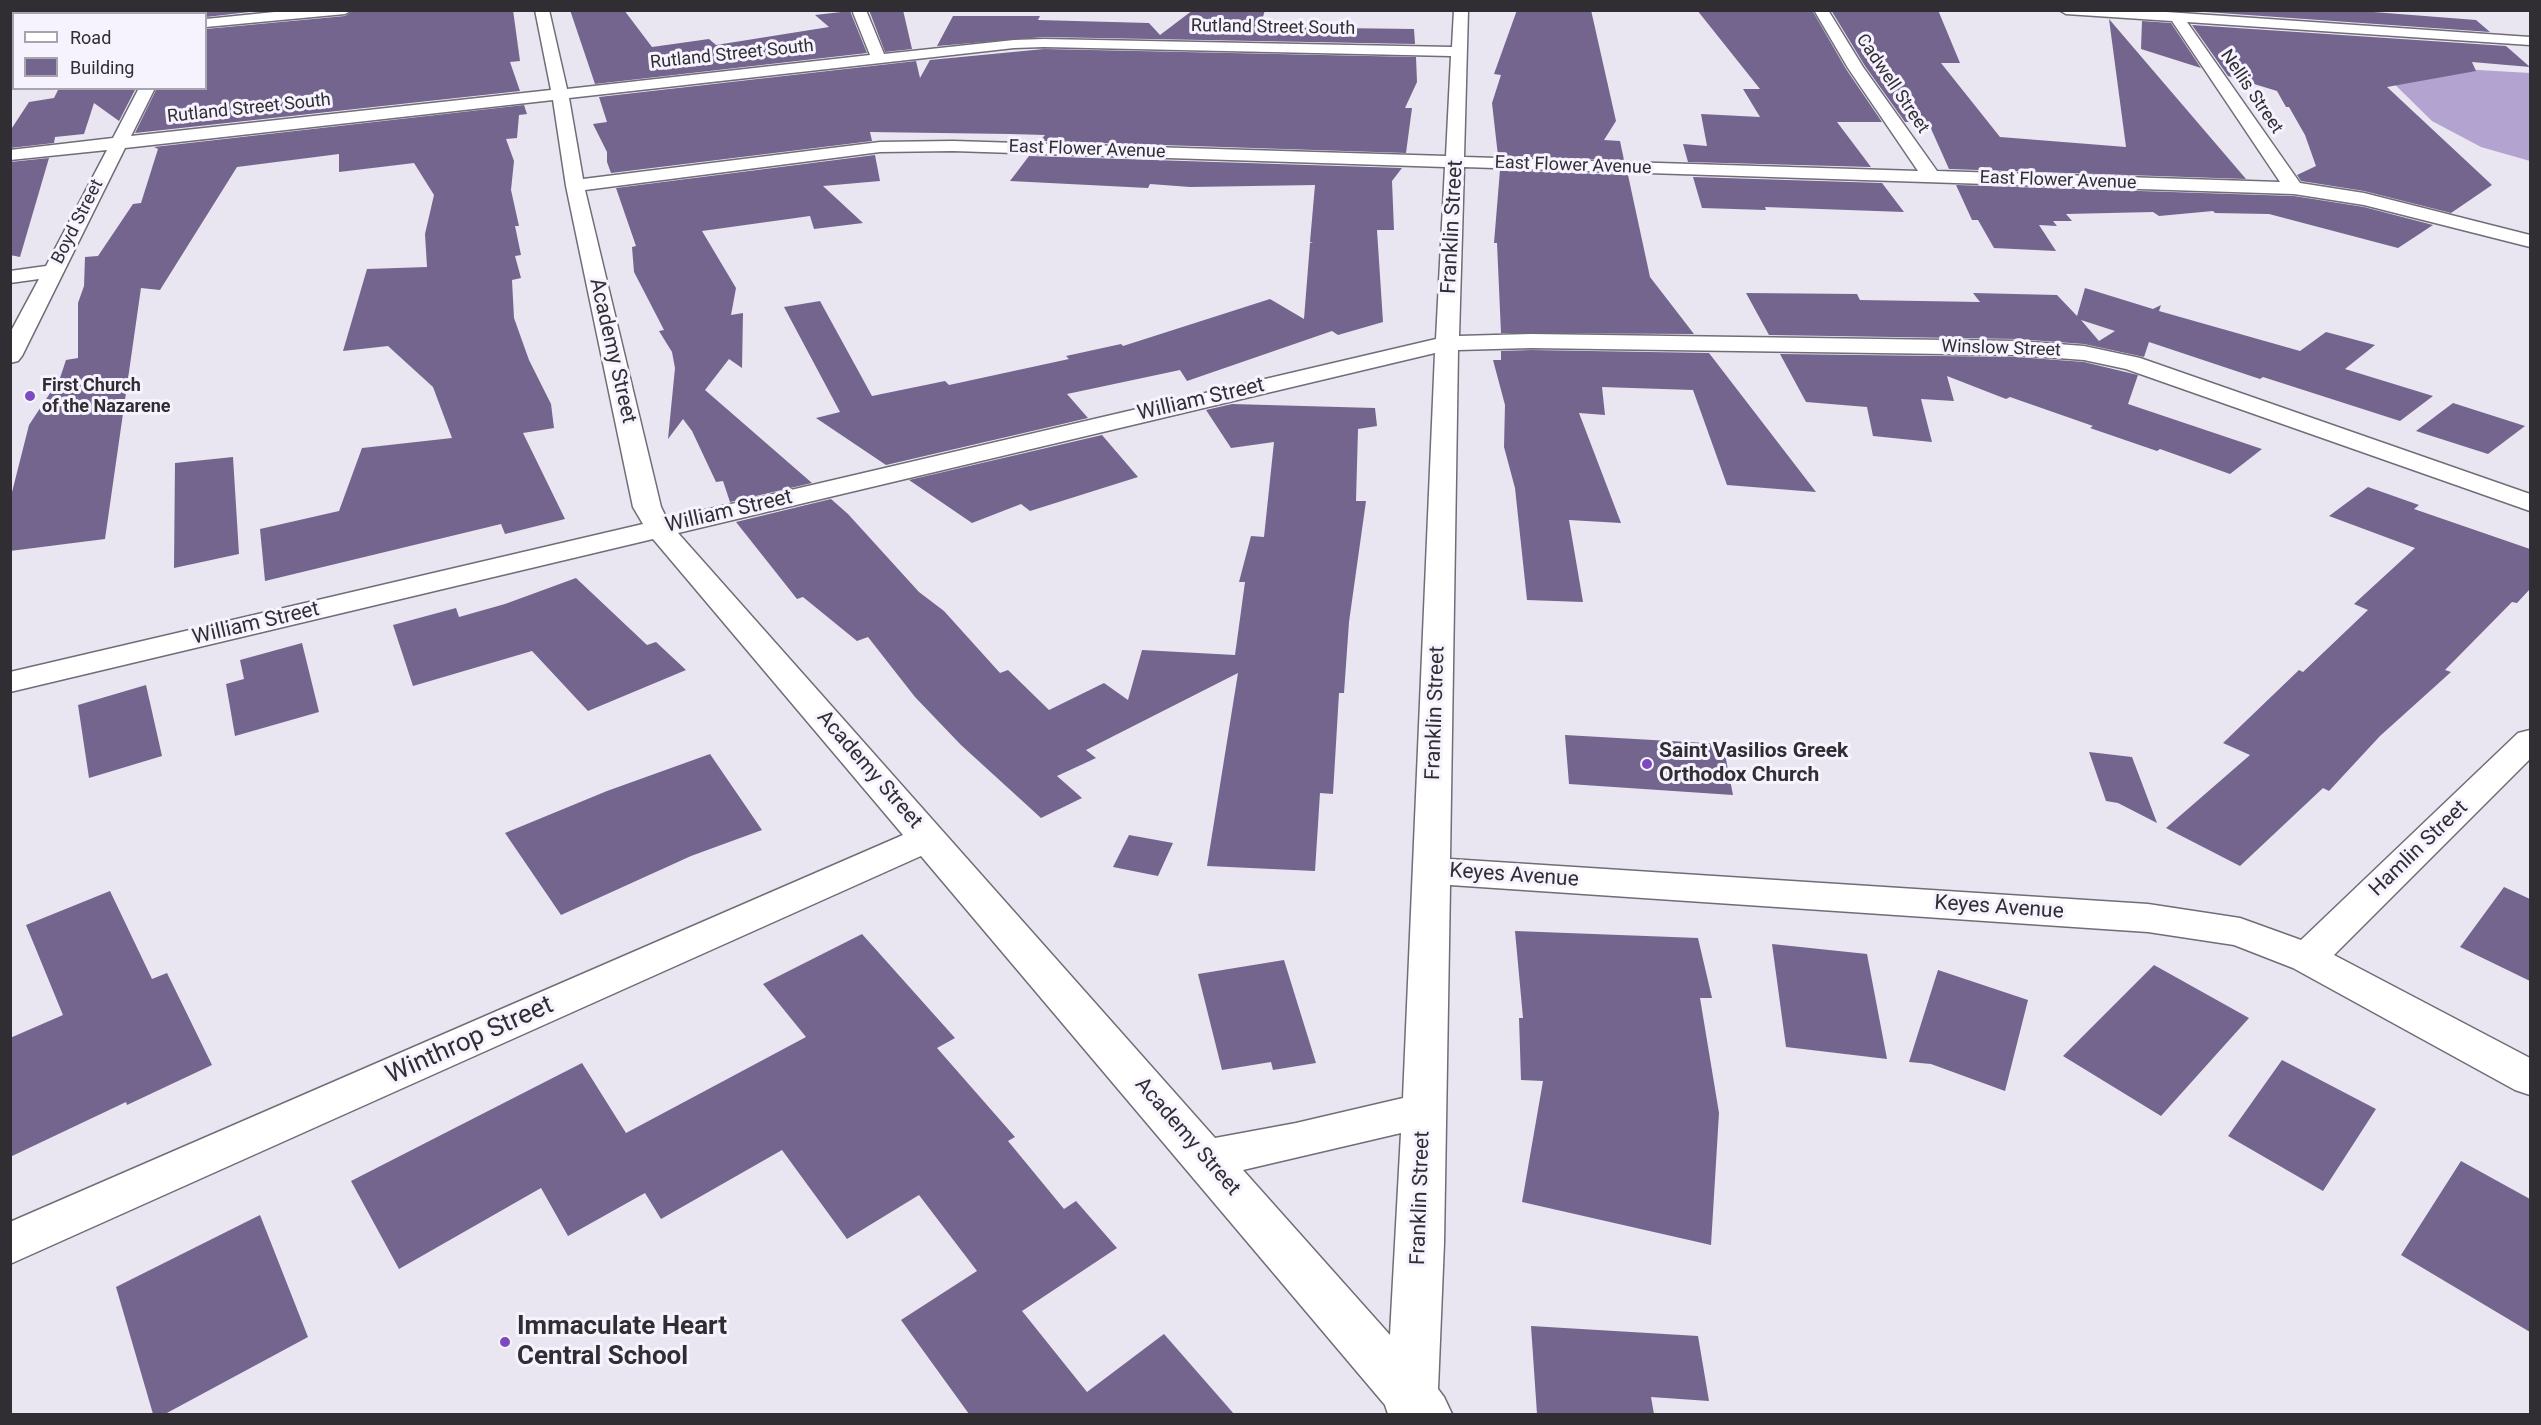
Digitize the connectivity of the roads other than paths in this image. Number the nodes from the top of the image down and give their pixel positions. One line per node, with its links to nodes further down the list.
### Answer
1 (345, 10): 8 (street)
2 (542, 10): 13 (street, Academy Street)
3 (859, 10): 11 (street)
4 (1461, 10): 10 (street, Franklin Street)
5 (1821, 10): 17 (street, Cadwell Street)
6 (2066, 10): 7 (street)
7 (2177, 18): 9 (street); 19 (street, Nellis Street)
8 (207, 23)
9 (2530, 41)
10 (1461, 52): 11 (street, Rutland Street South); 16 (street, Franklin Street)
11 (879, 58): 13 (street, Rutland Street South)
12 (146, 90): 14 (street, Boyd Street)
13 (560, 94): 14 (street, Rutland Street South); 18 (street, Academy Street)
14 (118, 143): 15 (street, Rutland Street South); 21 (street, Boyd Street)
15 (10, 155)
16 (1457, 162): 17 (street, East Flower Avenue); 18 (street, East Flower Avenue); 23 (street, Franklin Street)
17 (1932, 178): 19 (street, East Flower Avenue)
18 (575, 186): 26 (street, Academy Street)
19 (2294, 188): 20 (street, East Flower Avenue)
20 (2530, 241)
21 (53, 272): 22 (street); 24 (street, Boyd Street)
22 (10, 277)
23 (1447, 343): 25 (street, Winslow Street); 26 (street, William Street); 30 (street, Franklin Street)
24 (10, 356)
25 (2530, 503)
26 (659, 528): 27 (street, William Street); 29 (street, Academy Street)
27 (10, 682)
28 (2530, 740): 31 (street, Hamlin Street)
29 (929, 838): 34 (street, Academy Street); 35 (street, Winthrop Street)
30 (1432, 871): 31 (street, Keyes Avenue); 33 (street, Franklin Street)
31 (2307, 957): 32 (street, Keyes Avenue)
32 (2530, 1078)
33 (1424, 1110): 34 (street); 36 (street, Franklin Street)
34 (1205, 1159): 36 (street, Academy Street)
35 (10, 1244)
36 (1416, 1409)

